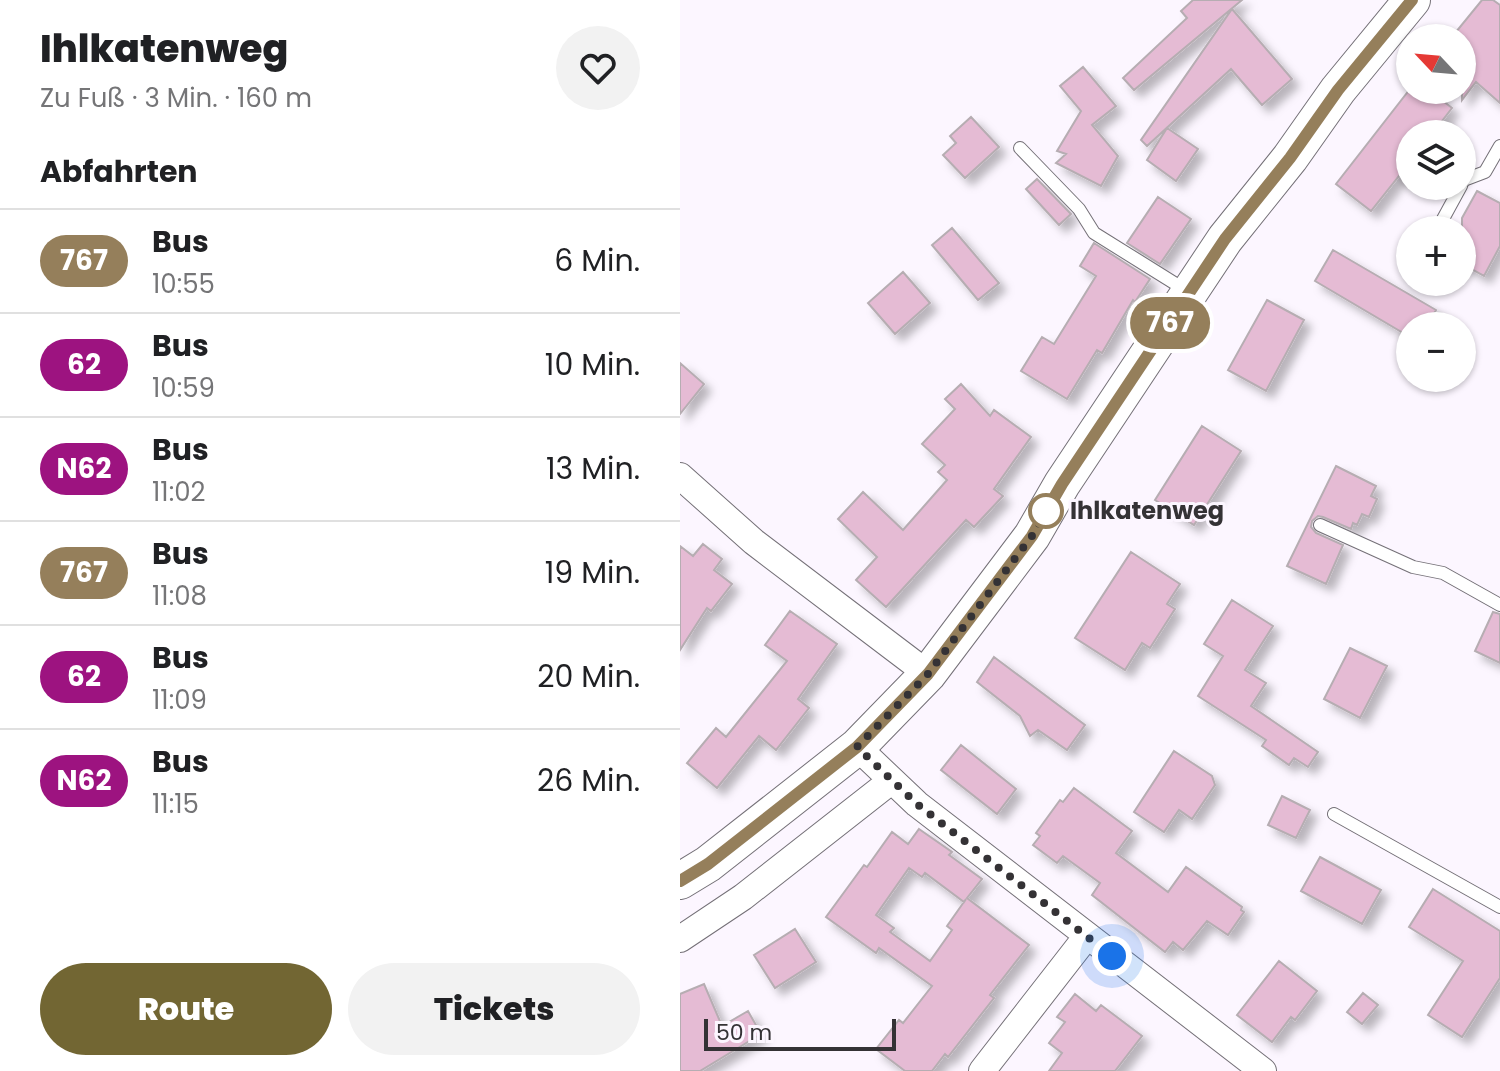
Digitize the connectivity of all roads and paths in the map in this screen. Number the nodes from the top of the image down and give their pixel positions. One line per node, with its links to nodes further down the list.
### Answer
1 (1412, 0): 5 (street)
2 (1500, 146): 4 (lane)
3 (1020, 148): 5 (lane)
4 (1476, 175)
5 (1190, 292): 9 (street)
6 (680, 476): 9 (street)
7 (1320, 525): 8 (lane)
8 (1500, 605)
9 (928, 674): 10 (street)
10 (857, 747): 11 (street); 13 (street)
11 (891, 781): 15 (street); 16 (street)
12 (1334, 814): 14 (lane)
13 (680, 881)
14 (1500, 907)
15 (1087, 936): 17 (street); 18 (street)
16 (680, 939)
17 (982, 1071)
18 (1263, 1071)

